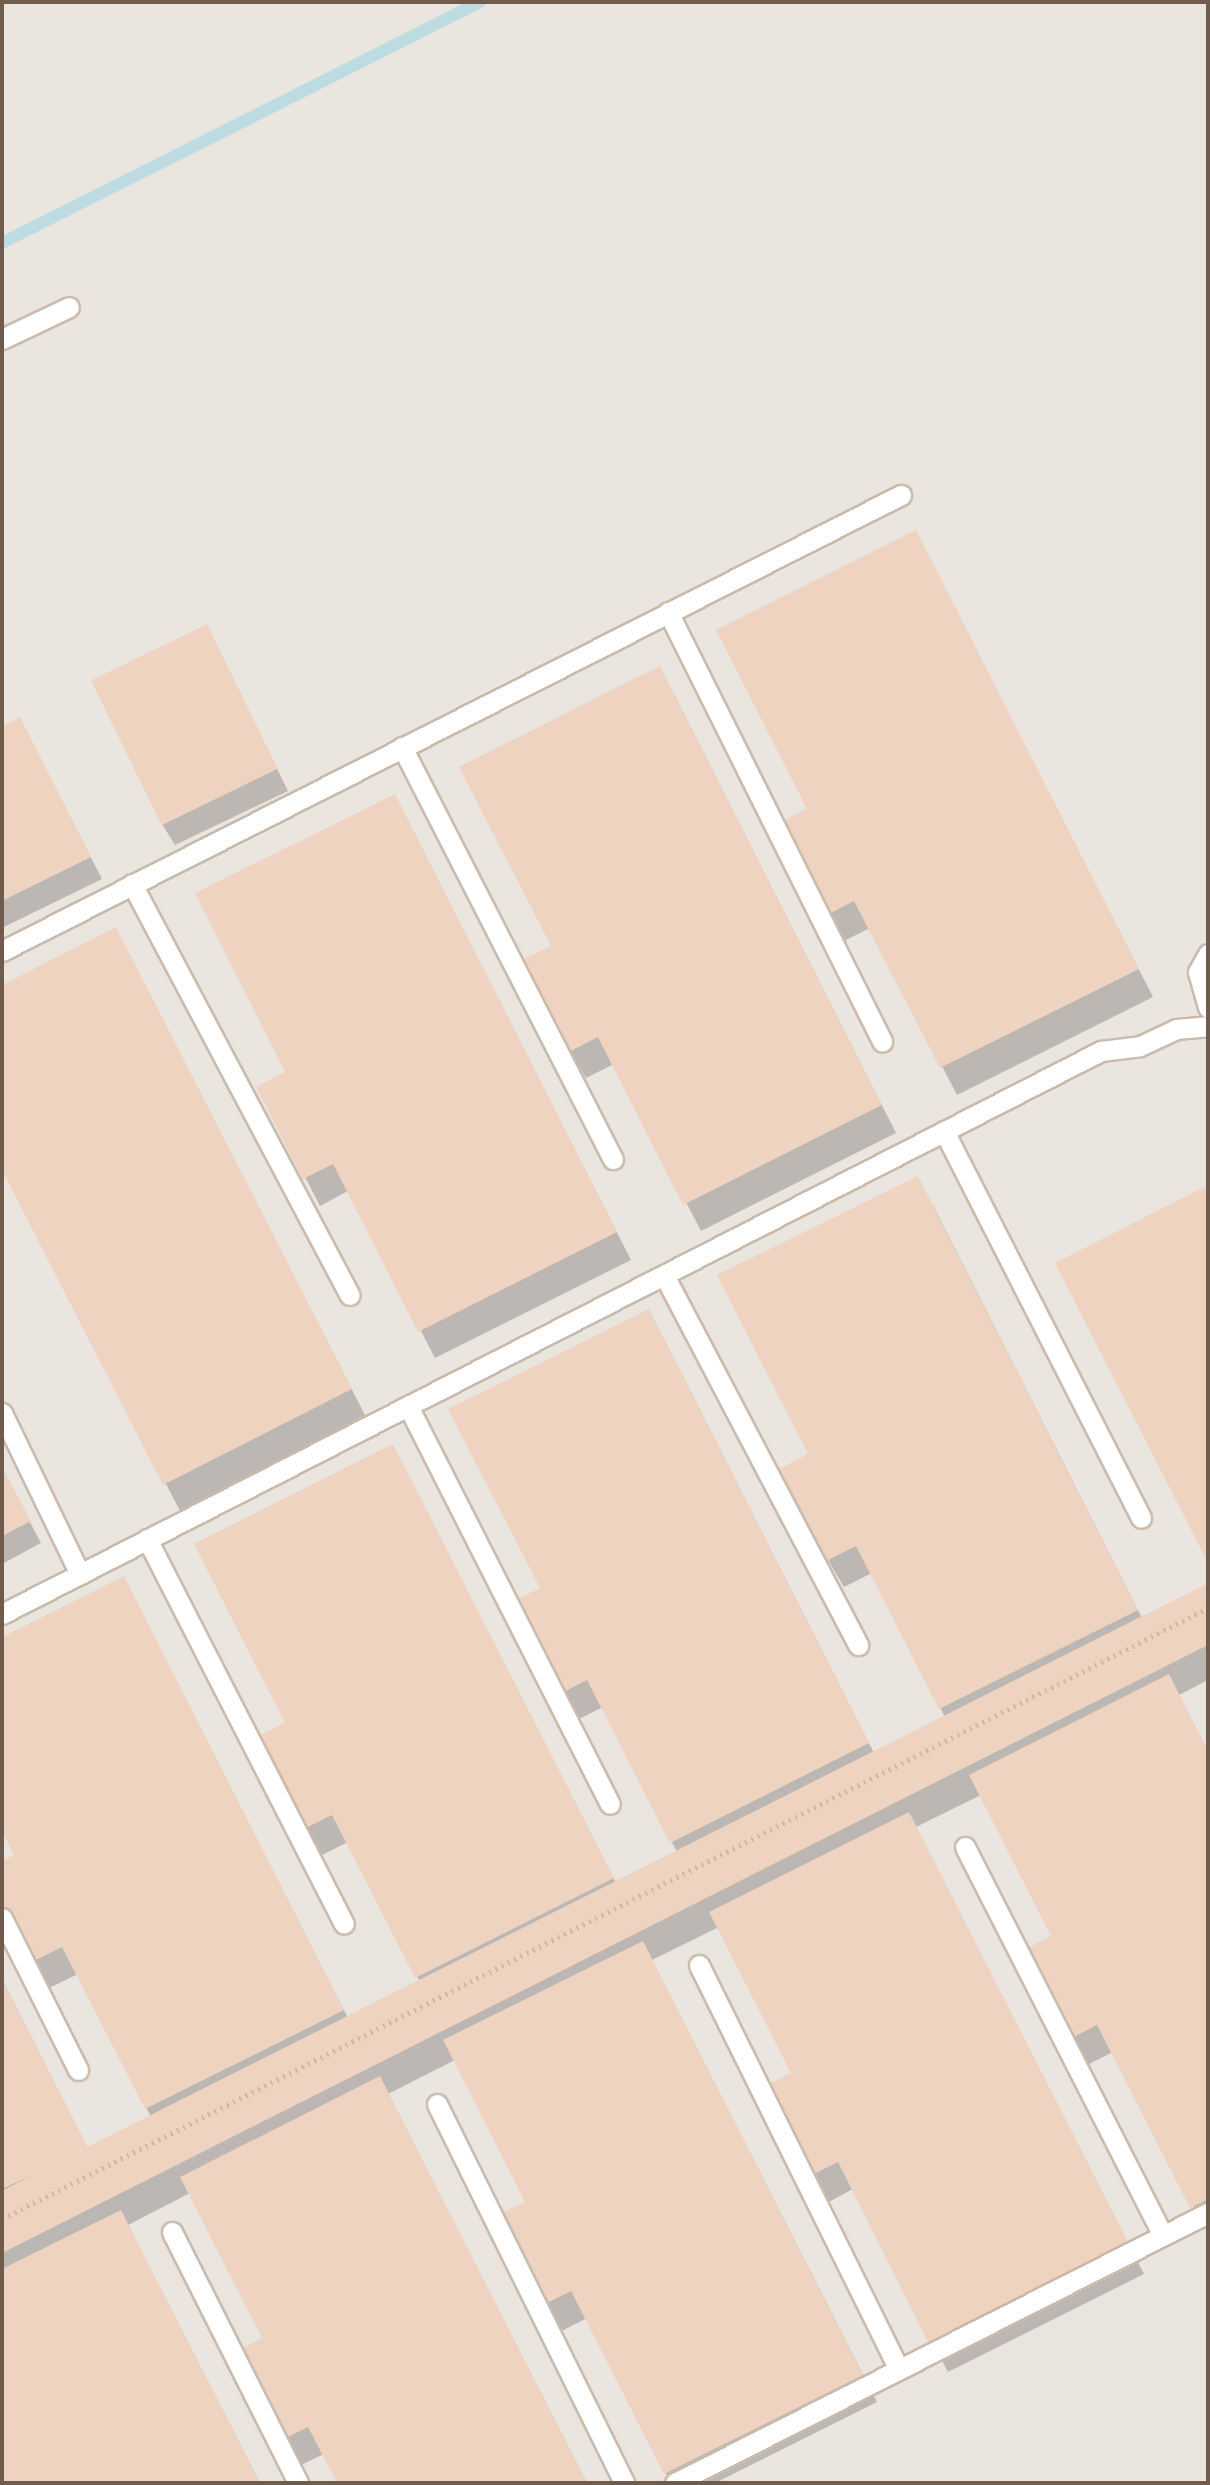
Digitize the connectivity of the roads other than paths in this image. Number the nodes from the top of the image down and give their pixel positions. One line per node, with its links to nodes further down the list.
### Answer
1 (69, 307): 2 (lane)
2 (2, 339)
3 (901, 495): 4 (lane)
4 (668, 612): 5 (lane); 11 (lane)
5 (402, 747): 6 (lane); 13 (lane)
6 (132, 884): 7 (lane); 15 (lane)
7 (2, 951)
8 (1208, 954): 9 (lane)
9 (1208, 1008)
10 (1208, 1026): 12 (lane)
11 (882, 1042)
12 (944, 1131): 14 (lane); 18 (lane)
13 (613, 1158)
14 (664, 1275): 16 (lane); 22 (lane)
15 (350, 1295)
16 (408, 1406): 19 (lane); 23 (lane)
17 (2, 1413): 20 (lane)
18 (1141, 1518)
19 (147, 1539): 20 (lane); 26 (lane)
20 (80, 1573): 21 (lane)
21 (2, 1614)
22 (858, 1645)
23 (610, 1804)
24 (965, 1847): 32 (lane)
25 (2, 1918): 28 (lane)
26 (344, 1924)
27 (699, 1965): 33 (lane)
28 (78, 2070)
29 (437, 2104): 35 (lane)
30 (1208, 2213): 32 (lane)
31 (172, 2232): 34 (lane)
32 (1163, 2236): 33 (lane)
33 (899, 2369): 36 (lane)
34 (298, 2483)
35 (624, 2483)
36 (675, 2483)

